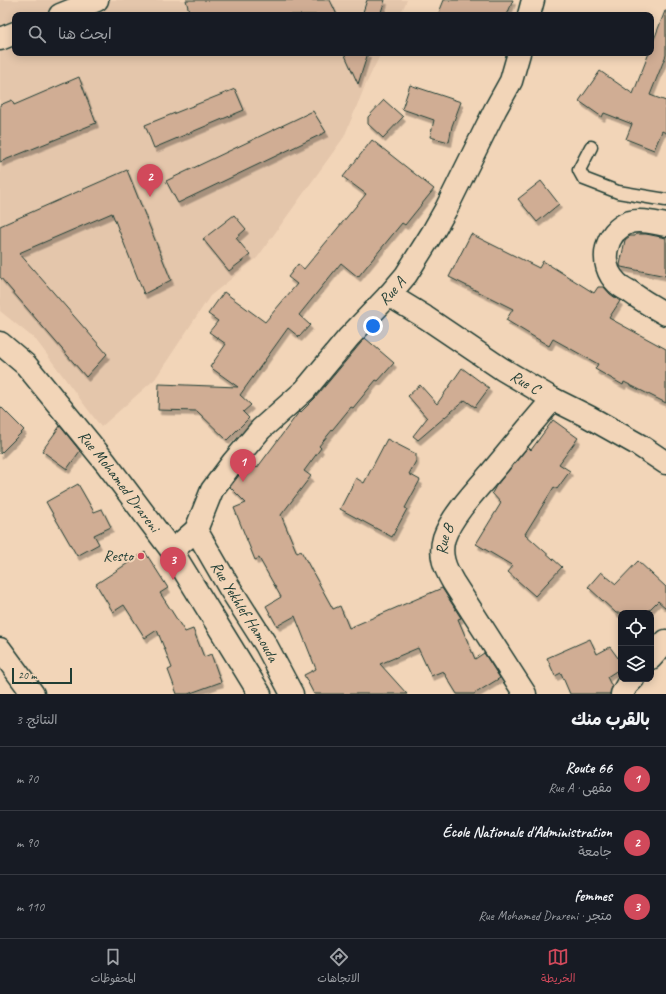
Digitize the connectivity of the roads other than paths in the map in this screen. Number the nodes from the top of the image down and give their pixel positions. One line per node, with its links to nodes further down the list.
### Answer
1 (97, 0): 3 (main road)
2 (533, 0): 4 (main road)
3 (67, 12)
4 (530, 12)
5 (12, 34): 6 (main road)
6 (0, 39)
7 (518, 56): 11 (main road, Rue A)
8 (591, 147): 9 (lane)
9 (666, 200)
10 (666, 225): 12 (main road)
11 (389, 295): 14 (main road, Rue C); 16 (main road, Rue A)
12 (666, 314)
13 (0, 343): 17 (main road, Rue Mohamed Drareni)
14 (553, 399): 15 (main road, Rue C); 25 (main road, Rue B)
15 (666, 463)
16 (196, 530): 17 (main road, Rue A); 24 (main road, Rue Yekhlef Hamouda)
17 (172, 551): 23 (main road, Rue Mohamed Drareni)
18 (666, 642): 20 (main road)
19 (0, 649): 22 (main road)
20 (654, 655)
21 (630, 682): 26 (main road)
22 (33, 694)
23 (260, 694)
24 (292, 694)
25 (525, 694)
26 (622, 694)

